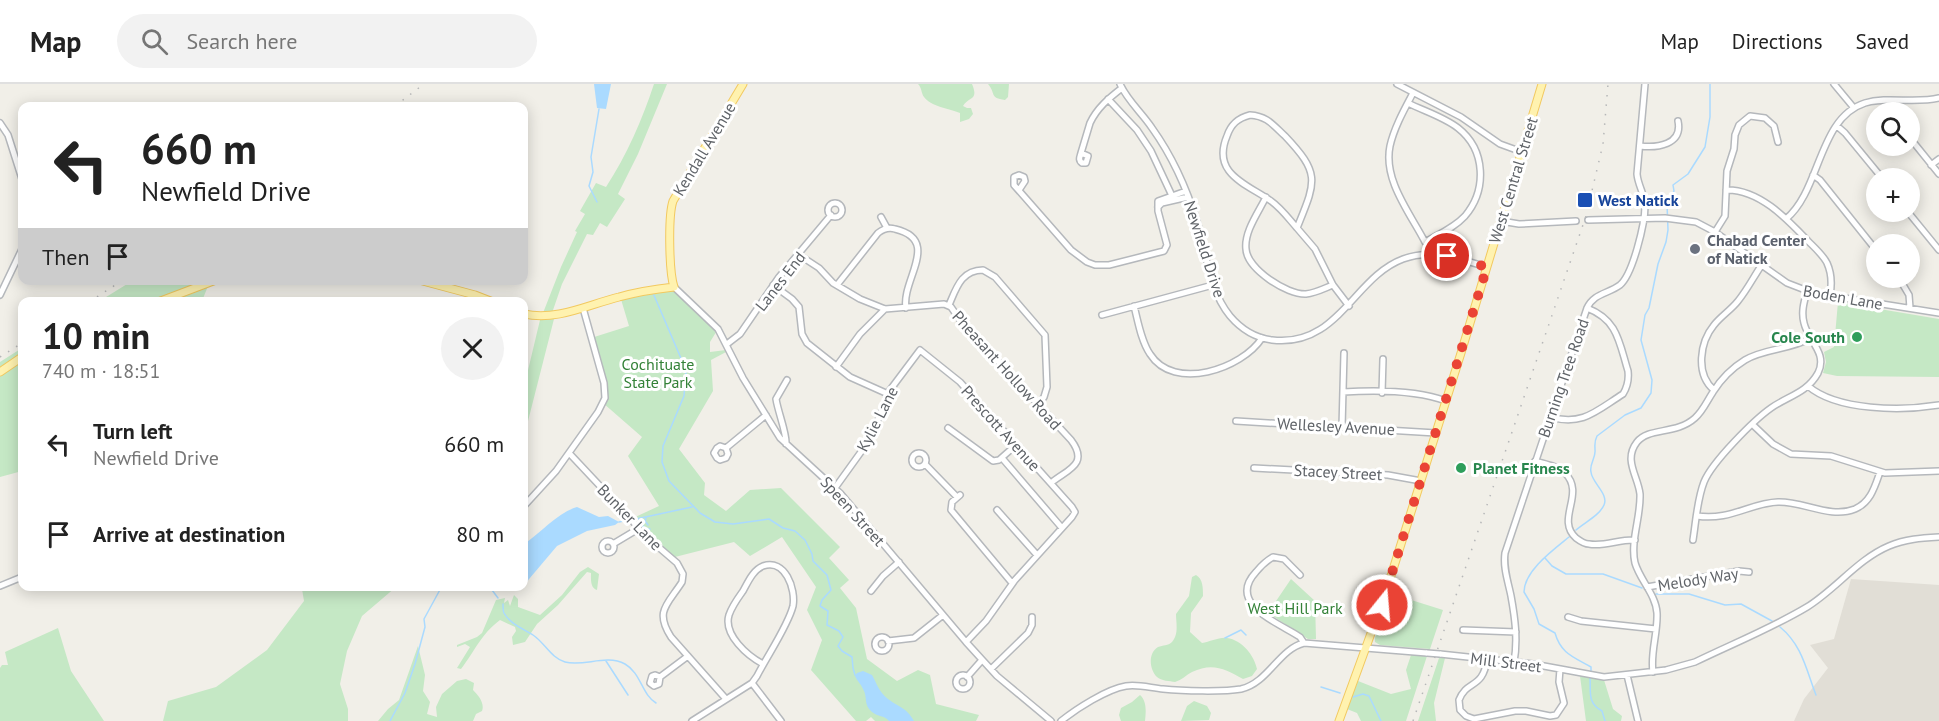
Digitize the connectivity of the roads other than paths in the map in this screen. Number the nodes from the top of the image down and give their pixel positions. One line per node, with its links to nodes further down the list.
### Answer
1 (743, 84): 49 (main road, Kendall Avenue)
2 (1397, 84): 7 (street)
3 (1542, 84): 19 (main road, West Central Street)
4 (1645, 84): 17 (street)
5 (1834, 84): 12 (street)
6 (1121, 86): 9 (street); 29 (street, Newfield Drive)
7 (1413, 93): 11 (street); 19 (street)
8 (1939, 98): 10 (street)
9 (1108, 99): 20 (street); 30 (street)
10 (1893, 101): 12 (street)
11 (1408, 103): 11 (street)
12 (1854, 108): 15 (street)
13 (1678, 121): 17 (street)
14 (0, 123): 23 (street)
15 (1837, 126): 24 (street); 26 (street)
16 (1778, 142): 28 (street)
17 (1640, 146): 34 (street)
18 (1920, 151): 22 (street)
19 (1522, 152): 37 (main road, West Central Street)
20 (1081, 153)
21 (1939, 159): 22 (street)
22 (1931, 165): 25 (street)
23 (18, 166)
24 (1874, 168)
25 (1939, 174)
26 (1813, 175): 35 (street); 43 (street)
27 (1019, 190): 30 (street)
28 (1726, 190): 35 (street); 42 (street)
29 (1187, 194): 30 (street); 54 (street, Newfield Drive)
30 (1173, 198)
31 (1266, 198): 41 (street); 41 (street); 55 (street)
32 (831, 215): 45 (street, Lanes End)
33 (881, 217): 40 (street)
34 (1644, 218): 36 (street, Boden Lane); 42 (street, Boden Lane); 69 (street, Burning Tree Road)
35 (1786, 219): 59 (street)
36 (1588, 220)
37 (1501, 221): 38 (street); 48 (main road, West Central Street)
38 (1576, 221)
39 (1916, 222): 44 (street)
40 (887, 228): 53 (street); 66 (street)
41 (1297, 228): 55 (street)
42 (1715, 232): 47 (street, Boden Lane)
43 (1866, 238)
44 (1939, 250)
45 (799, 255): 52 (street, Lanes End); 53 (street, Pheasant Hollow Road)
46 (18, 258): 58 (street)
47 (1761, 266): 57 (street, Boden Lane); 84 (street)
48 (1487, 267): 64 (street, Newfield Drive); 88 (main road, West Central Street)
49 (673, 283): 65 (main road); 75 (street, Speen Street)
50 (203, 285): 60 (main road)
51 (438, 285): 61 (main road)
52 (773, 285): 75 (street, Lanes End); 80 (street)
53 (837, 285): 68 (street, Pheasant Hollow Road)
54 (1213, 285): 63 (street); 73 (street, Newfield Drive)
55 (1333, 285): 64 (street)
56 (1906, 288): 67 (street)
57 (1807, 291): 59 (street, Boden Lane); 74 (street)
58 (0, 296)
59 (1830, 296): 67 (street, Boden Lane)
60 (171, 297)
61 (479, 297)
62 (949, 305): 66 (street, Pheasant Hollow Road); 89 (street, Pheasant Hollow Road); 89 (street)
63 (1134, 306): 72 (street); 73 (street)
64 (1349, 306): 73 (street, Newfield Drive)
65 (583, 308): 71 (main road); 101 (street)
66 (906, 308): 68 (street, Pheasant Hollow Road)
67 (1910, 308): 70 (street, Boden Lane)
68 (885, 309): 80 (street)
69 (1587, 309): 92 (street, Burning Tree Road); 92 (street)
70 (1939, 313)
71 (528, 314)
72 (1102, 315)
73 (1262, 338)
74 (1810, 338): 83 (street); 84 (street)
75 (727, 344): 91 (street, Speen Street)
76 (920, 350): 87 (street, Kylie Lane); 99 (street, Prescott Avenue)
77 (1344, 353): 85 (street)
78 (1383, 359): 86 (street)
79 (18, 360): 81 (main road)
80 (836, 367): 87 (street)
81 (0, 372)
82 (787, 380): 98 (street)
83 (1808, 386): 90 (street); 94 (street)
84 (1714, 390): 117 (street)
85 (1343, 392): 86 (street); 95 (street)
86 (1382, 393): 88 (street)
87 (888, 394): 110 (street, Kylie Lane)
88 (1446, 401): 97 (main road, West Central Street)
89 (1038, 405): 109 (street, Pheasant Hollow Road)
90 (1939, 405)
91 (766, 416): 98 (street, Speen Street); 100 (street)
92 (1550, 417): 103 (street, Burning Tree Road)
93 (1236, 421): 95 (street, Wellesley Avenue)
94 (1753, 425): 107 (street); 113 (street)
95 (1342, 427): 97 (street, Wellesley Avenue)
96 (948, 428): 102 (street)
97 (1436, 432): 108 (main road, West Central Street)
98 (786, 444): 110 (street, Speen Street)
99 (1016, 445): 102 (street); 109 (street, Prescott Avenue)
100 (726, 448)
101 (569, 453): 111 (street); 115 (street, Bunker Lane)
102 (1000, 459): 114 (street)
103 (1535, 460): 117 (street); 134 (street, Burning Tree Road)
104 (925, 464): 125 (street)
105 (1254, 468): 108 (street, Stacey Street)
106 (1939, 471): 107 (street)
107 (1880, 472): 113 (street)
108 (1421, 481): 138 (main road, West Central Street)
109 (1051, 483): 114 (street, Prescott Avenue)
110 (835, 488): 121 (street, Speen Street)
111 (528, 502)
112 (997, 510): 120 (street)
113 (1697, 516): 118 (street)
114 (1062, 528): 120 (street)
115 (638, 529): 119 (street); 139 (street, Bunker Lane)
116 (1939, 537): 146 (street, Mill Street)
117 (1635, 540): 127 (street)
118 (1693, 540)
119 (613, 544)
120 (1037, 555): 125 (street)
121 (898, 562): 128 (street); 129 (street, Speen Street)
122 (1749, 572): 127 (street, Melody Way)
123 (1300, 575): 137 (street)
124 (18, 579): 126 (street)
125 (1012, 583): 136 (street)
126 (0, 586)
127 (1647, 587): 132 (street)
128 (872, 591)
129 (943, 615): 135 (street); 136 (street, Speen Street)
130 (1032, 617): 144 (street)
131 (1568, 617): 132 (street)
132 (1656, 629): 146 (street)
133 (1463, 630): 134 (street)
134 (1516, 632): 142 (street, Burning Tree Road)
135 (888, 641)
136 (966, 642): 141 (street, Speen Street)
137 (1304, 643): 138 (street, Mill Street); 156 (street)
138 (1367, 647): 140 (street, Mill Street, bridge); 157 (main road, West Central Street)
139 (687, 656): 148 (street); 151 (street, Bunker Lane)
140 (1487, 659): 142 (street, Mill Street); 145 (street)
141 (982, 660): 144 (street, Speen Street); 149 (street)
142 (1514, 662): 145 (street, Mill Street)
143 (763, 664): 143 (street); 150 (street)
144 (991, 669): 155 (street, Speen Street)
145 (1560, 669): 147 (street, Mill Street)
146 (1653, 672): 147 (street, Mill Street)
147 (1627, 675): 158 (street)
148 (660, 677)
149 (967, 677)
150 (752, 683): 151 (street); 152 (street)
151 (726, 699): 153 (street)
152 (780, 720): 154 (street)
153 (692, 721)
154 (773, 721)
155 (1052, 721)
156 (1061, 721)
157 (1339, 721)
158 (1638, 721)

